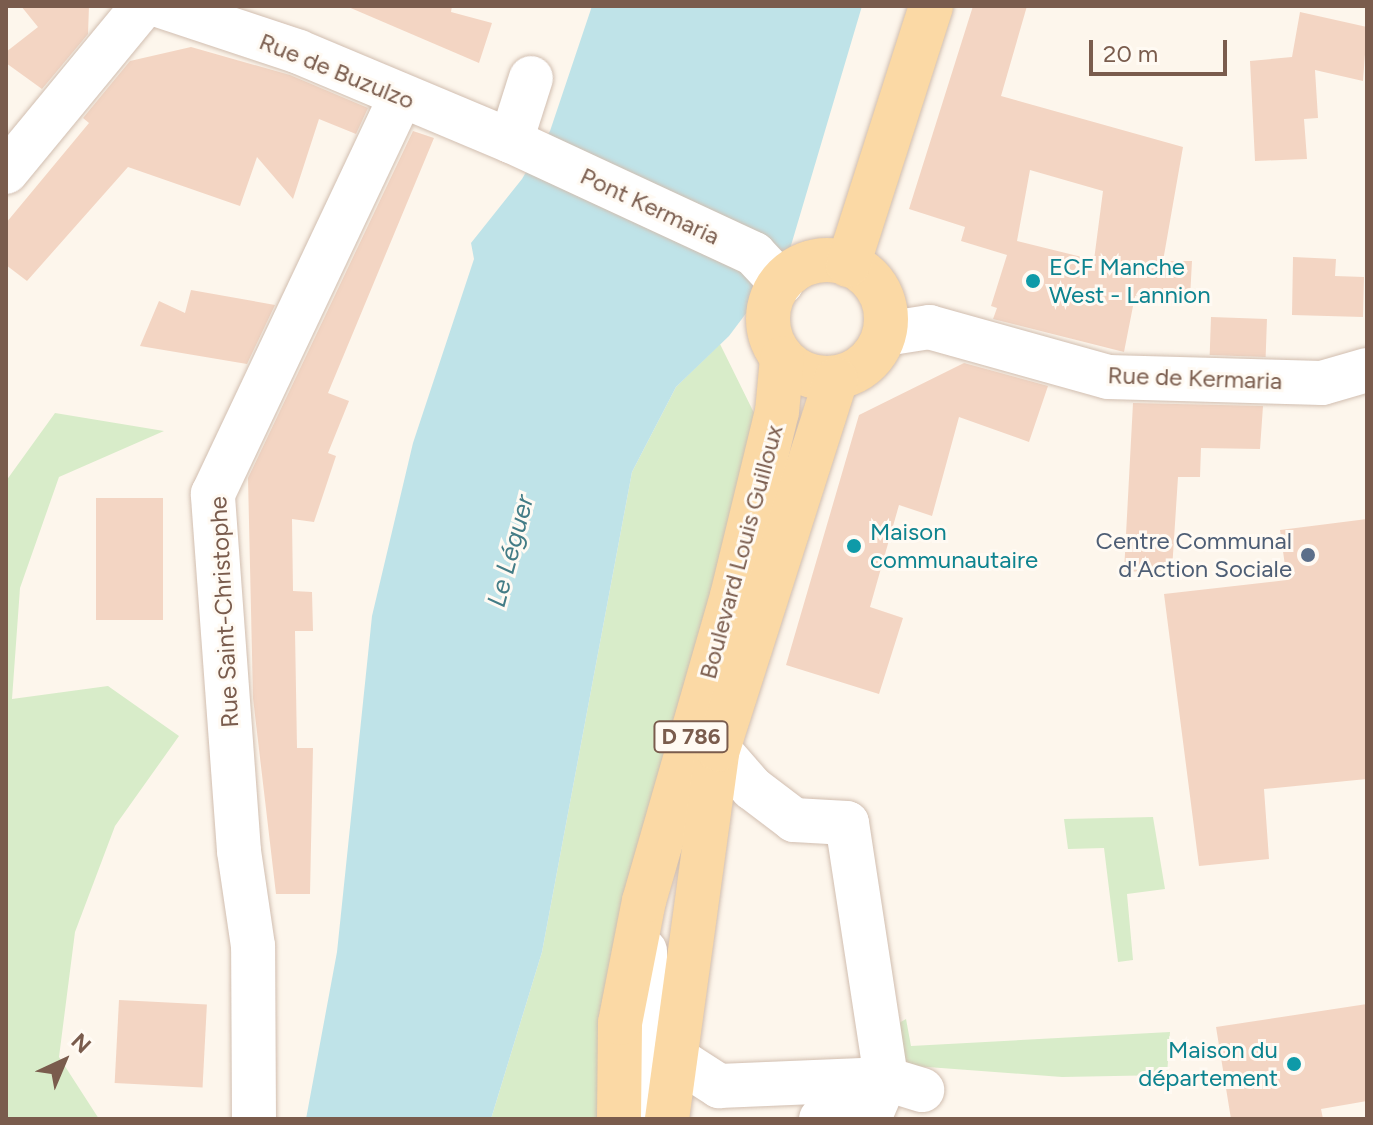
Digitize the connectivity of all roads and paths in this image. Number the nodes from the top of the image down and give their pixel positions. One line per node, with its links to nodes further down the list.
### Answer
1 (143, 6): 7 (street)
2 (161, 6): 5 (street, Rue de Buzulzo)
3 (931, 6): 8 (main road)
4 (531, 78): 6 (street)
5 (401, 97): 6 (street, Rue de Buzulzo); 18 (street, Rue Saint-Christophe)
6 (511, 141): 9 (street, Pont Kermaria)
7 (6, 172)
8 (848, 265): 9 (main road); 10 (main road)
9 (767, 269): 11 (main road)
10 (885, 334): 12 (street, Rue de Kermaria); 13 (main road)
11 (782, 358): 13 (main road); 15 (main road, Boulevard Louis Guilloux / D 786)
12 (1367, 370)
13 (836, 379): 14 (main road, Boulevard Louis Guilloux / D 786)
14 (718, 749): 16 (main road, Boulevard Louis Guilloux / D 786); 17 (street)
15 (644, 901): 19 (main road, Boulevard Louis Guilloux / D 786); 20 (street)
16 (674, 1057): 17 (street); 21 (main road, Boulevard Louis Guilloux / D 786)
17 (886, 1101): 22 (street)
18 (254, 1119)
19 (619, 1119)
20 (652, 1119)
21 (667, 1119)
22 (821, 1119)

